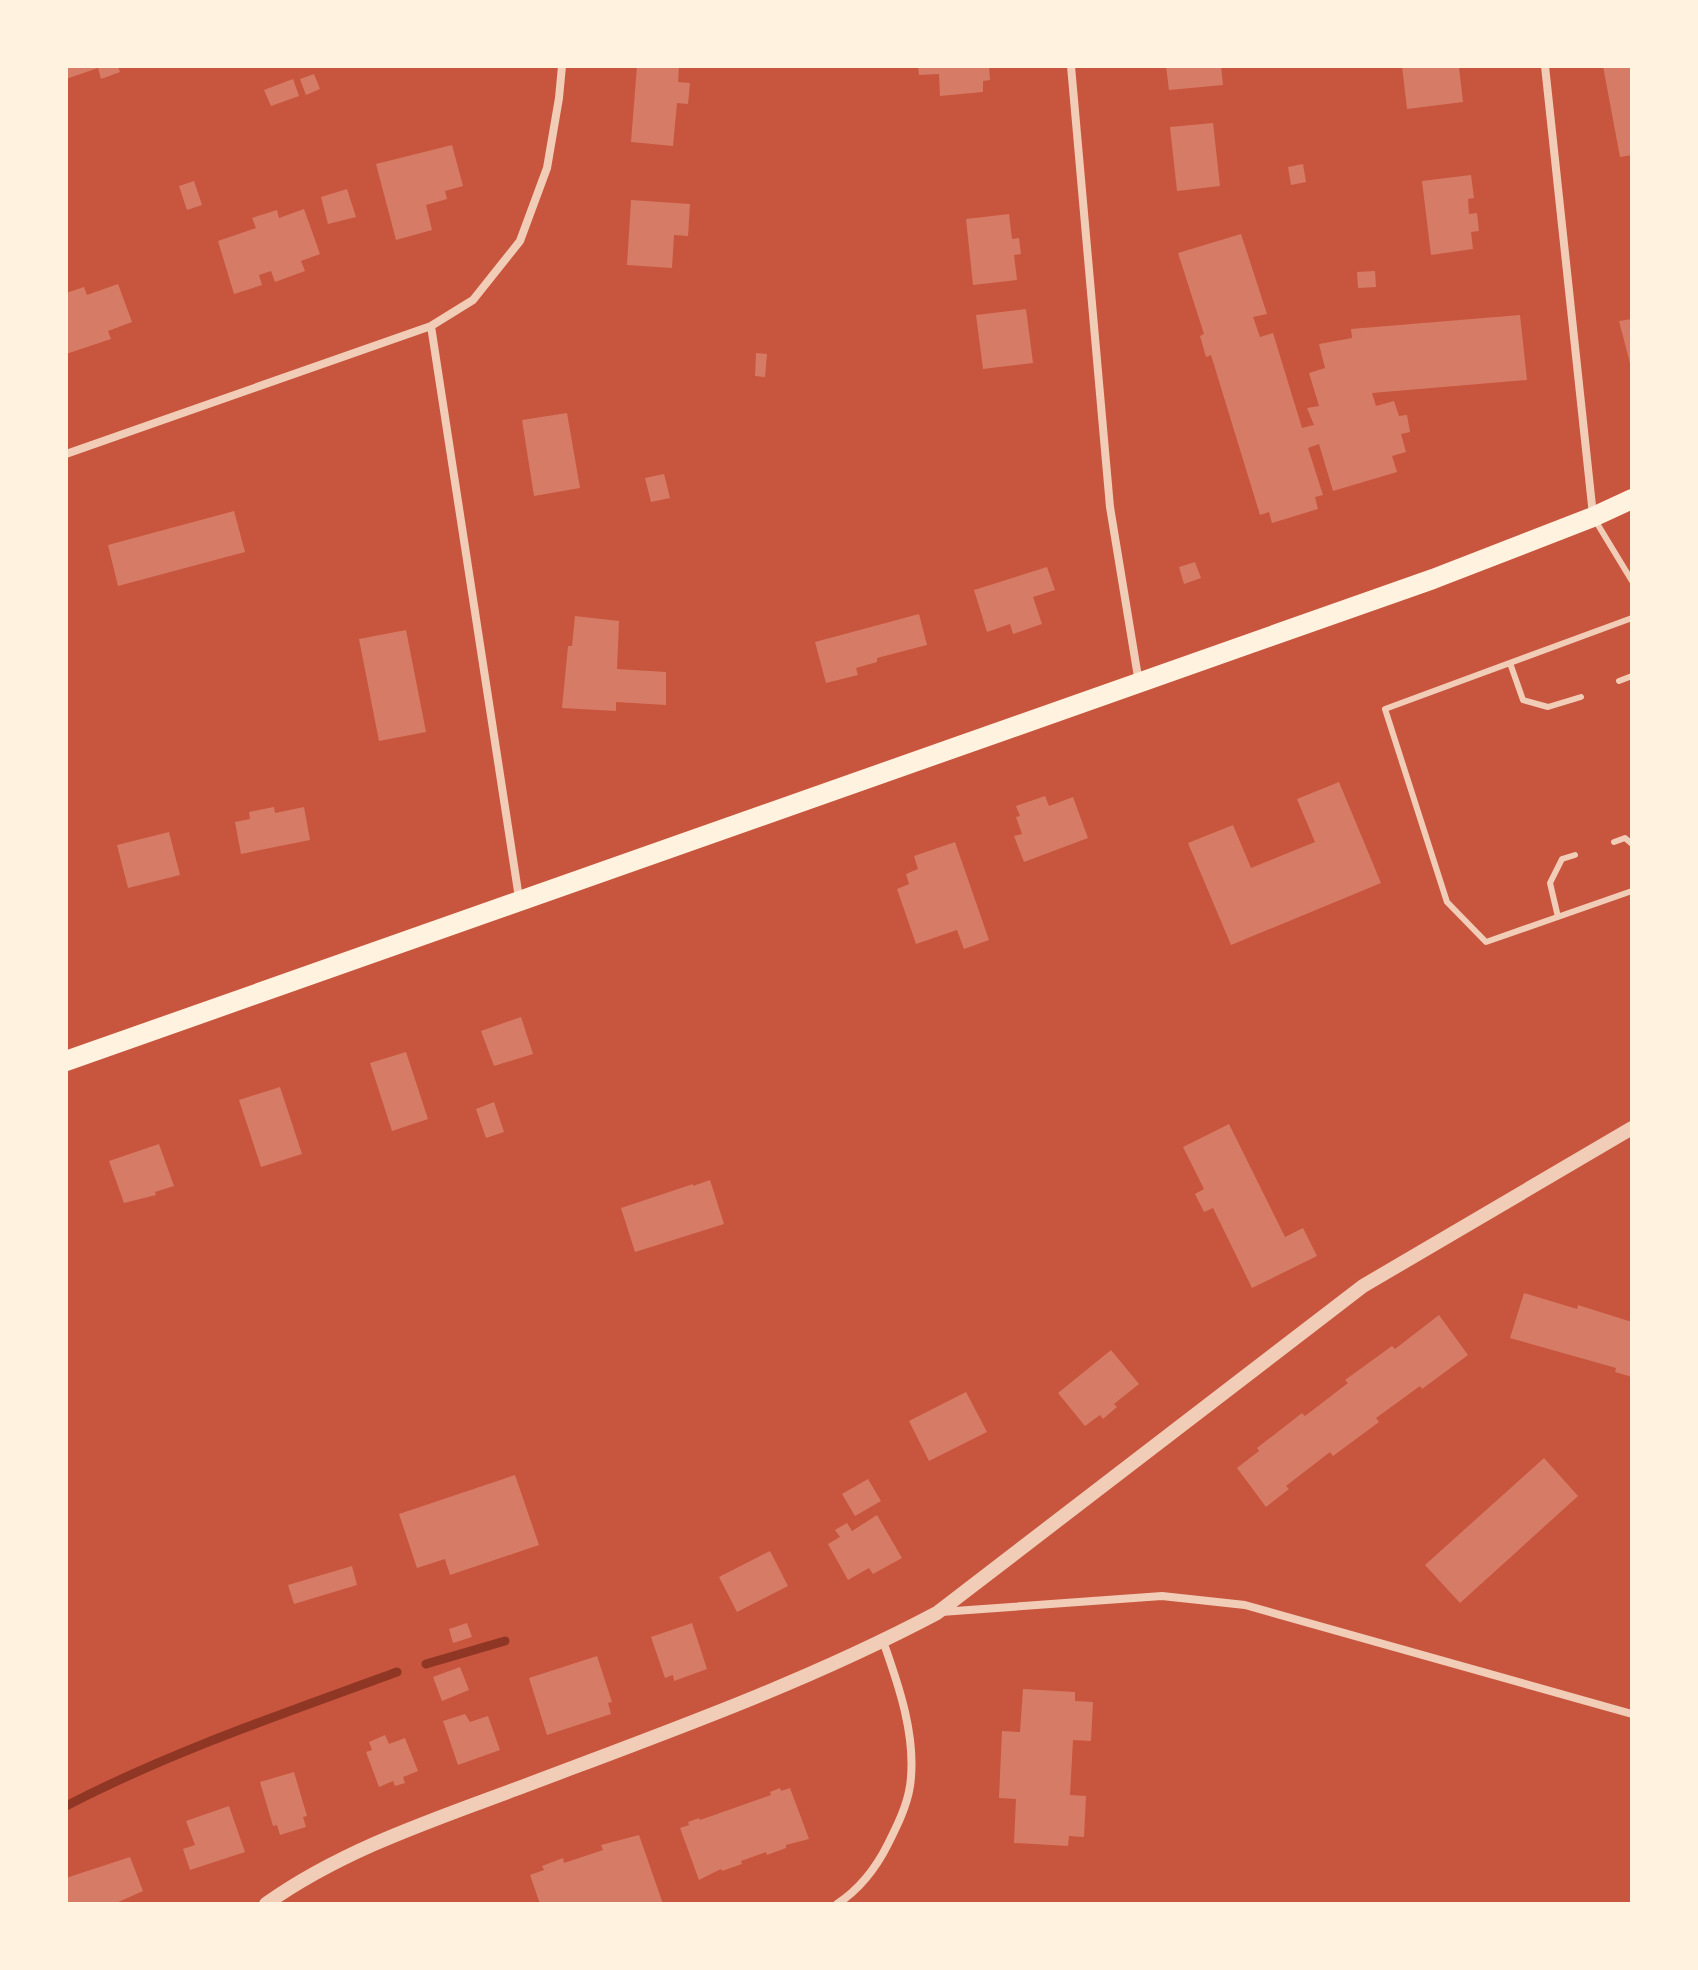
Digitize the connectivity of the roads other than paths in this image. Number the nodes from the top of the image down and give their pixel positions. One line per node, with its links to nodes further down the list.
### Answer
1 (562, 66): 4 (street)
2 (1071, 66): 13 (street)
3 (1545, 66): 7 (street)
4 (431, 326): 5 (street); 19 (street)
5 (66, 454)
6 (1632, 499): 7 (main road)
7 (1593, 517): 8 (lane); 13 (main road)
8 (1632, 581)
9 (1632, 618): 10 (lane)
10 (1510, 663): 14 (lane); 20 (lane)
11 (1632, 676): 12 (lane)
12 (1619, 681)
13 (1139, 684): 19 (main road)
14 (1581, 697)
15 (1614, 842): 16 (lane)
16 (1632, 844)
17 (1575, 855): 20 (lane)
18 (1632, 891): 20 (lane)
19 (520, 903): 21 (main road)
20 (1558, 917)
21 (66, 1061)
22 (1632, 1128): 23 (street)
23 (937, 1613): 24 (street); 25 (street)
24 (883, 1641): 26 (street); 27 (street)
25 (1632, 1714)
26 (266, 1904)
27 (837, 1904)

